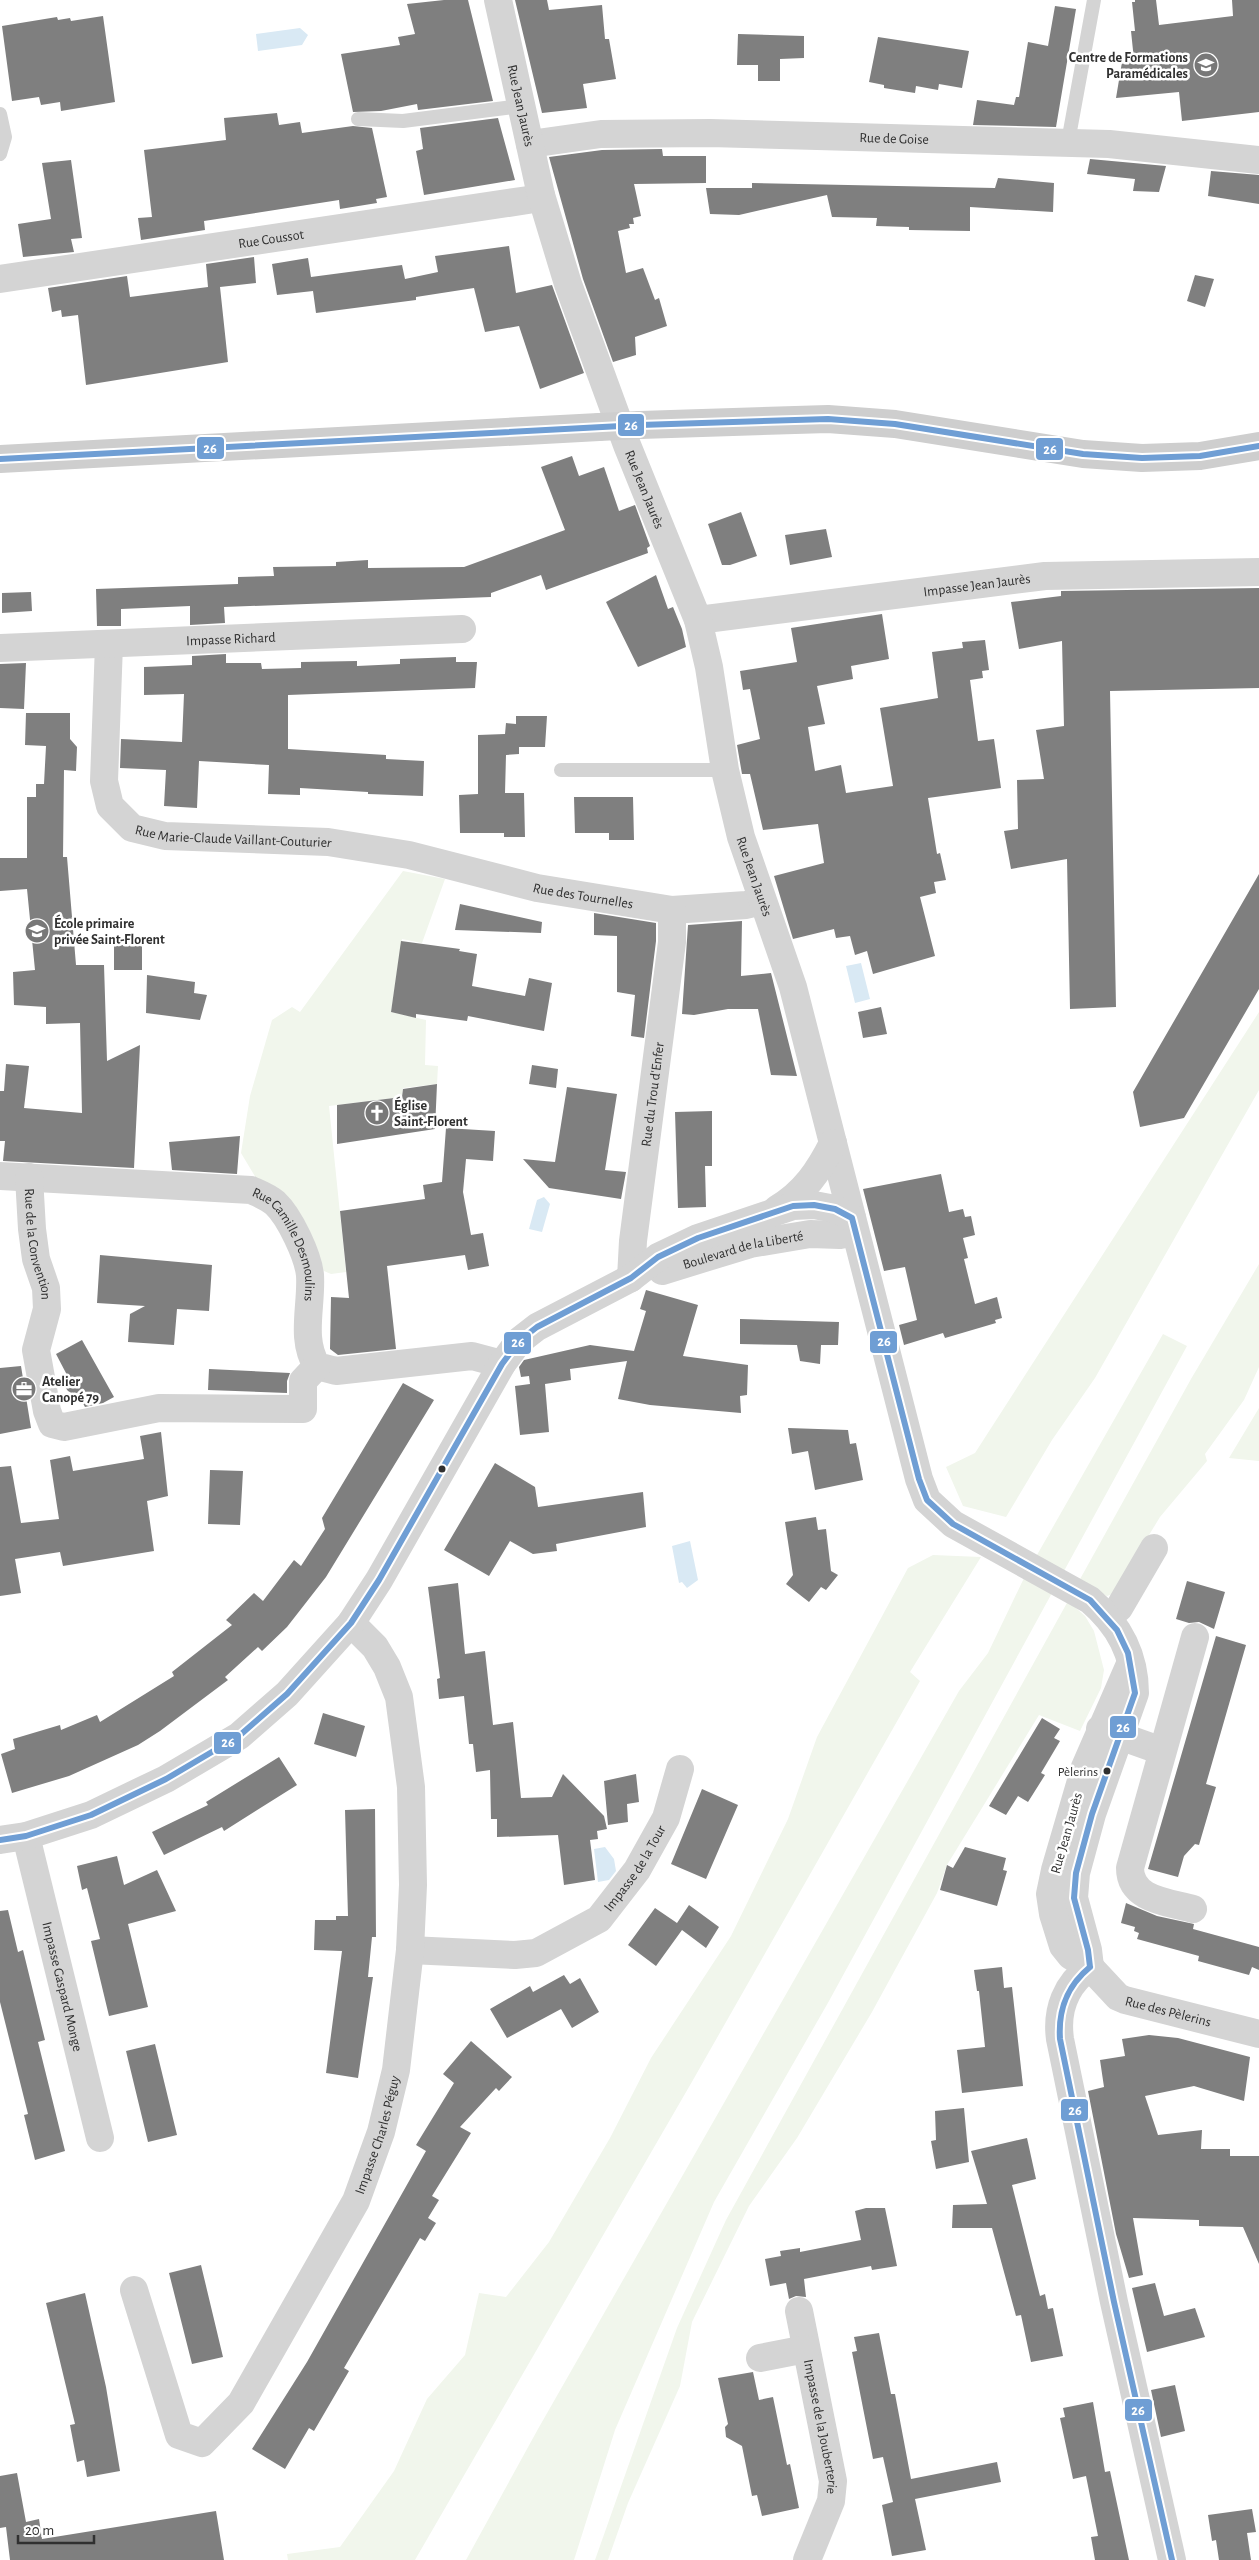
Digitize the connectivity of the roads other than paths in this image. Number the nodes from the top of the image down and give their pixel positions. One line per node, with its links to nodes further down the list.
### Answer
1 (498, 0): 3 (street, Rue Jean Jaurès)
2 (1094, 0): 7 (lane)
3 (522, 106): 5 (lane); 6 (street, Rue Jean Jaurès)
4 (0, 114): 8 (lane)
5 (358, 119)
6 (530, 144): 7 (street, Rue de Goise); 10 (street, Rue Jean Jaurès)
7 (1070, 144): 9 (street, Rue de Goise)
8 (0, 154)
9 (1259, 160)
10 (541, 195): 11 (street, Rue Coussot); 15 (street, Rue Jean Jaurès)
11 (0, 278)
12 (1259, 446): 13 (main road, bridge)
13 (0, 460)
14 (1259, 572): 15 (street, Impasse Jean Jaurès)
15 (698, 620): 20 (street, Rue Jean Jaurès)
16 (462, 629): 17 (street, Impasse Richard)
17 (109, 644): 18 (street, Impasse Richard); 21 (street, Rue Marie-Claude Vaillant-Couturier)
18 (0, 648)
19 (561, 770): 20 (lane)
20 (725, 770): 22 (street, Rue Jean Jaurès)
21 (409, 855): 23 (street, Rue des Tournelles)
22 (762, 901): 23 (street, Rue des Tournelles); 24 (street, Rue Jean Jaurès)
23 (672, 910): 29 (street, Rue du Trou d'Enfer)
24 (833, 1143): 27 (street, Boulevard de la Liberté); 28 (street, Rue Jean Jaurès)
25 (0, 1176): 26 (street, Rue Camille Desmoulins)
26 (29, 1177): 31 (street, Rue Camille Desmoulins); 31 (street, Rue de la Convention)
27 (773, 1212): 28 (street, Boulevard de la Liberté); 29 (street, Boulevard de la Liberté)
28 (853, 1225): 29 (street, Boulevard de la Liberté); 33 (street, Rue Jean Jaurès)
29 (631, 1278): 30 (street, Boulevard de la Liberté)
30 (502, 1364): 31 (street); 34 (street, Boulevard de la Liberté)
31 (317, 1366)
32 (1154, 1548): 33 (street)
33 (1108, 1618): 36 (street, Rue Jean Jaurès)
34 (351, 1623): 39 (street, Boulevard de la Liberté); 41 (street, Impasse Charles Péguy)
35 (1195, 1637): 37 (street)
36 (1110, 1732): 37 (street); 42 (street, Rue Jean Jaurès)
37 (1162, 1751): 40 (street)
38 (680, 1769): 41 (street, Impasse de la Tour)
39 (13, 1838): 44 (street, Impasse Gaspard Monge)
40 (1193, 1909)
41 (410, 1950): 45 (street, Impasse Charles Péguy)
42 (1090, 1967): 43 (street, Rue des Pèlerins); 50 (street)
43 (1259, 2034)
44 (100, 2138)
45 (134, 2290)
46 (800, 2311): 47 (street, Impasse de la Jouberterie)
47 (806, 2349): 48 (street, Impasse de la Jouberterie); 49 (street, Impasse de la Jouberterie)
48 (760, 2358)
49 (806, 2560)
50 (1172, 2560)

